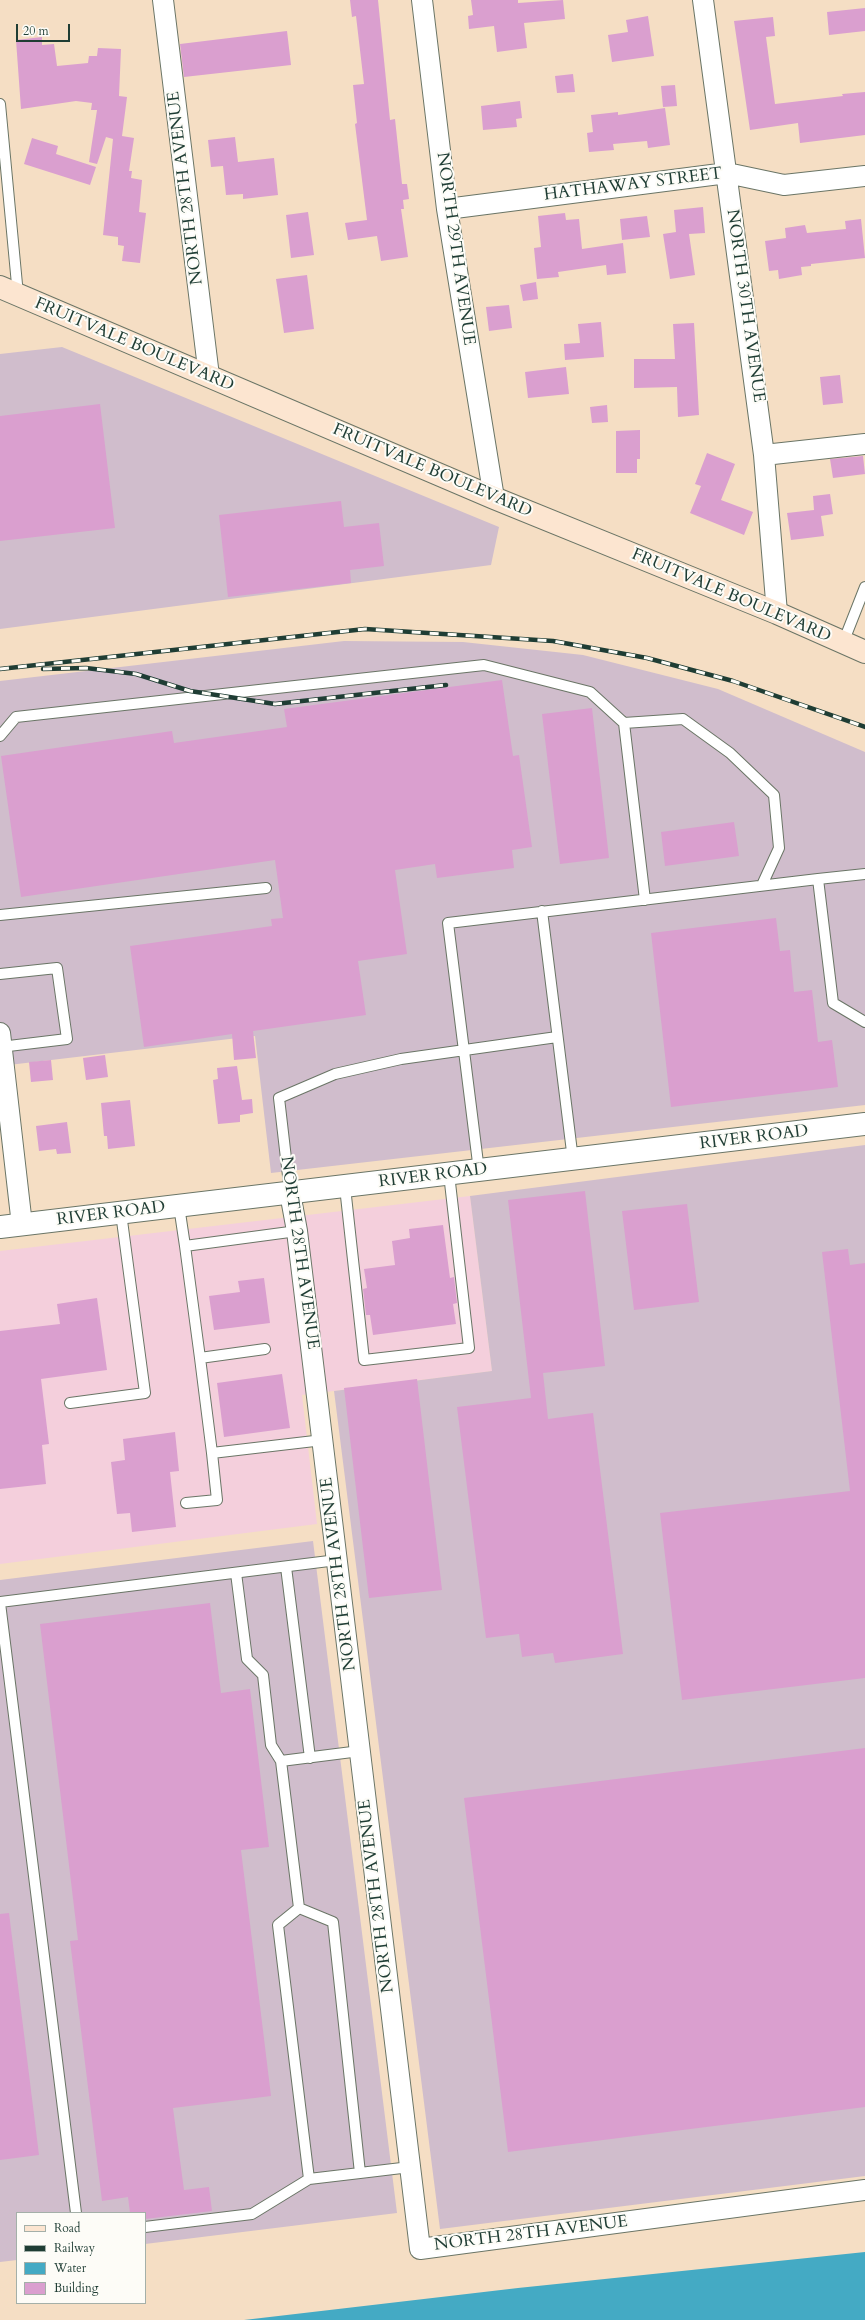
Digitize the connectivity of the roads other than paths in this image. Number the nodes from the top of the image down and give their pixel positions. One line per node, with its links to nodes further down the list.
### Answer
1 (163, 0): 9 (street, NORTH 28TH AVENUE)
2 (422, 0): 7 (street, NORTH 29TH AVENUE)
3 (703, 0): 5 (street, NORTH 30TH AVENUE)
4 (0, 104): 8 (lane)
5 (727, 173): 6 (street, HATHAWAY STREET); 7 (street, HATHAWAY STREET); 11 (street, NORTH 30TH AVENUE)
6 (865, 176)
7 (447, 209): 12 (street, NORTH 29TH AVENUE)
8 (9, 291): 9 (main road, FRUITVALE BOULEVARD)
9 (209, 376): 12 (main road, FRUITVALE BOULEVARD)
10 (865, 444): 11 (street)
11 (764, 455): 14 (street, NORTH 30TH AVENUE)
12 (494, 498): 14 (main road, FRUITVALE BOULEVARD)
13 (865, 587): 15 (lane)
14 (777, 613): 15 (main road, FRUITVALE BOULEVARD)
15 (843, 643): 16 (main road, FRUITVALE BOULEVARD)
16 (865, 652)
17 (624, 723): 18 (lane); 21 (lane); 23 (lane)
18 (0, 736)
19 (865, 874): 20 (lane)
20 (818, 879): 21 (lane); 27 (lane)
21 (762, 885): 23 (lane)
22 (266, 888): 25 (lane)
23 (645, 900): 24 (lane)
24 (542, 911): 28 (lane); 30 (lane)
25 (0, 914)
26 (0, 974): 29 (lane)
27 (865, 1022)
28 (557, 1037): 30 (lane); 32 (lane)
29 (1, 1042): 39 (street)
30 (463, 1049): 33 (lane); 36 (lane, NORTH 28TH AVENUE)
31 (865, 1124): 32 (street, RIVER ROAD)
32 (573, 1160): 33 (street, RIVER ROAD)
33 (479, 1171): 34 (street, RIVER ROAD)
34 (449, 1174): 35 (street, RIVER ROAD); 35 (lane)
35 (345, 1187): 36 (street, RIVER ROAD)
36 (290, 1193): 37 (street, RIVER ROAD); 41 (street, NORTH 28TH AVENUE)
37 (179, 1206): 38 (street, RIVER ROAD); 42 (lane)
38 (121, 1213): 39 (street, RIVER ROAD); 45 (lane)
39 (22, 1225): 40 (street, RIVER ROAD)
40 (0, 1227)
41 (298, 1231): 42 (lane); 46 (street, NORTH 28TH AVENUE)
42 (185, 1246): 44 (lane)
43 (266, 1349): 44 (lane)
44 (200, 1358): 47 (lane)
45 (70, 1403)
46 (323, 1440): 47 (lane); 49 (street, NORTH 28TH AVENUE)
47 (212, 1453): 48 (lane)
48 (186, 1504)
49 (337, 1560): 50 (lane); 53 (street, NORTH 28TH AVENUE)
50 (286, 1567): 51 (lane); 54 (lane)
51 (236, 1573): 52 (lane); 55 (lane)
52 (0, 1603): 61 (lane)
53 (360, 1752): 54 (lane); 57 (street, NORTH 28TH AVENUE)
54 (310, 1758): 55 (lane)
55 (281, 1761): 56 (lane)
56 (299, 1908): 58 (lane); 59 (lane)
57 (410, 2167): 58 (lane); 60 (street, NORTH 28TH AVENUE)
58 (360, 2173): 59 (lane)
59 (309, 2179): 62 (lane)
60 (865, 2190)
61 (76, 2212)
62 (146, 2227)

